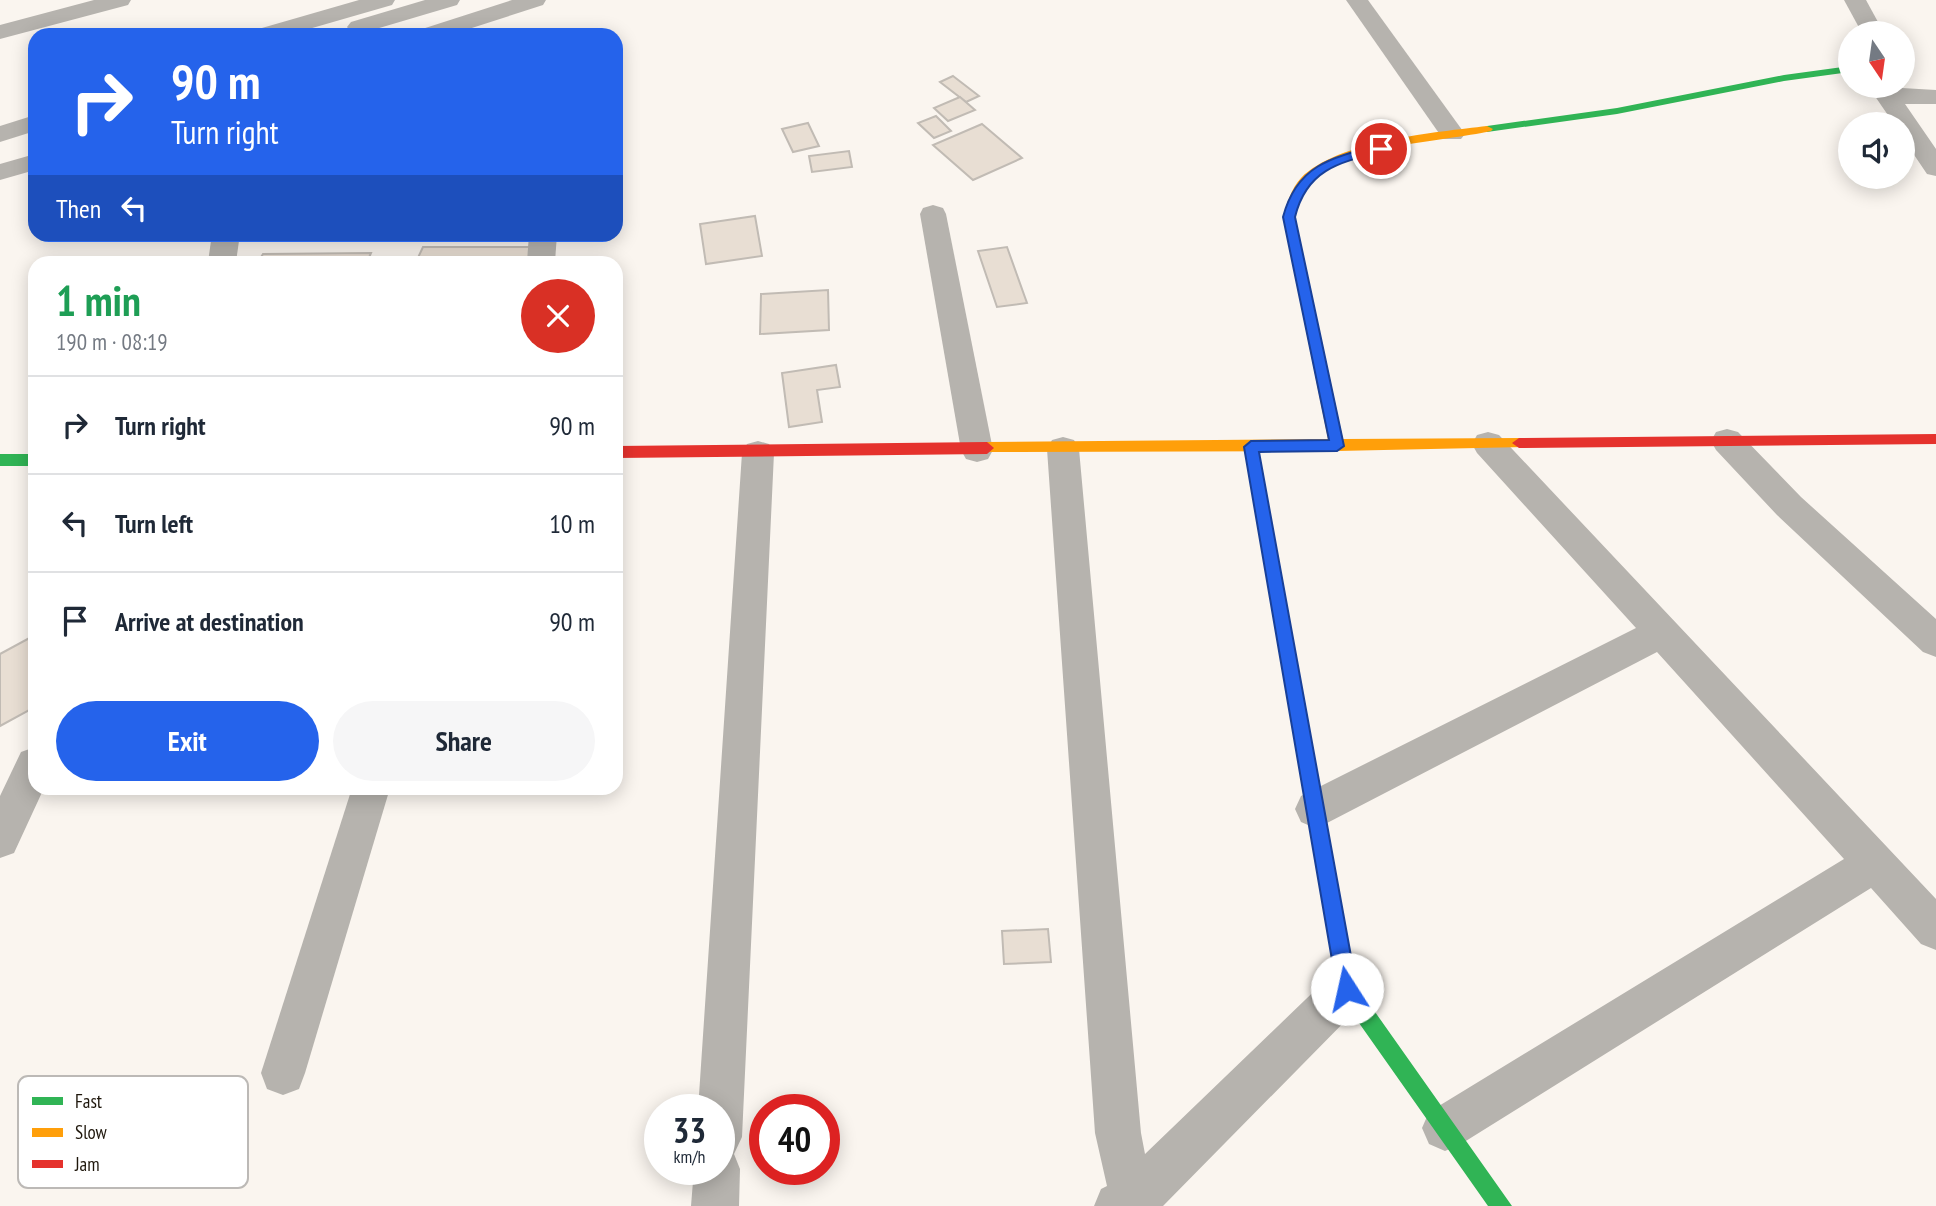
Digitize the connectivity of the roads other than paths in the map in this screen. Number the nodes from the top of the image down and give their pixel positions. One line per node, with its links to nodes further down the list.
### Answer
1 (120, 0): 11 (street)
2 (384, 0): 8 (street)
3 (449, 0): 9 (street)
4 (535, 0): 10 (street)
5 (1357, 0): 20 (street)
6 (1855, 0): 7 (street)
7 (1866, 21)
8 (287, 28)
9 (355, 28)
10 (449, 28)
11 (0, 32)
12 (1838, 71): 20 (street)
13 (1915, 95): 14 (street)
14 (1936, 97)
15 (1887, 98): 22 (street)
16 (28, 103): 17 (street)
17 (0, 111)
18 (28, 125): 19 (street)
19 (0, 134)
20 (1452, 134): 28 (street)
21 (28, 164): 23 (street)
22 (1936, 168)
23 (0, 172)
24 (933, 214): 31 (street)
25 (1936, 439): 26 (street)
26 (1727, 441): 27 (street); 37 (street)
27 (1488, 444): 28 (street); 36 (street)
28 (1337, 446): 29 (street)
29 (1251, 447): 30 (street); 40 (street)
30 (1063, 449): 31 (street); 49 (street)
31 (977, 450): 33 (street)
32 (623, 452): 33 (street)
33 (758, 453): 46 (street)
34 (0, 460): 35 (street)
35 (28, 460)
36 (1662, 632): 40 (street); 42 (street)
37 (1936, 641)
38 (28, 780): 41 (street)
39 (369, 795): 45 (street)
40 (1315, 809): 44 (street)
41 (0, 839)
42 (1875, 863): 43 (street); 47 (street)
43 (1936, 929)
44 (1347, 989): 47 (street); 49 (street)
45 (283, 1073)
46 (721, 1094)
47 (1445, 1128): 51 (street)
48 (717, 1185): 50 (street)
49 (1130, 1203)
50 (715, 1206)
51 (1501, 1206)

